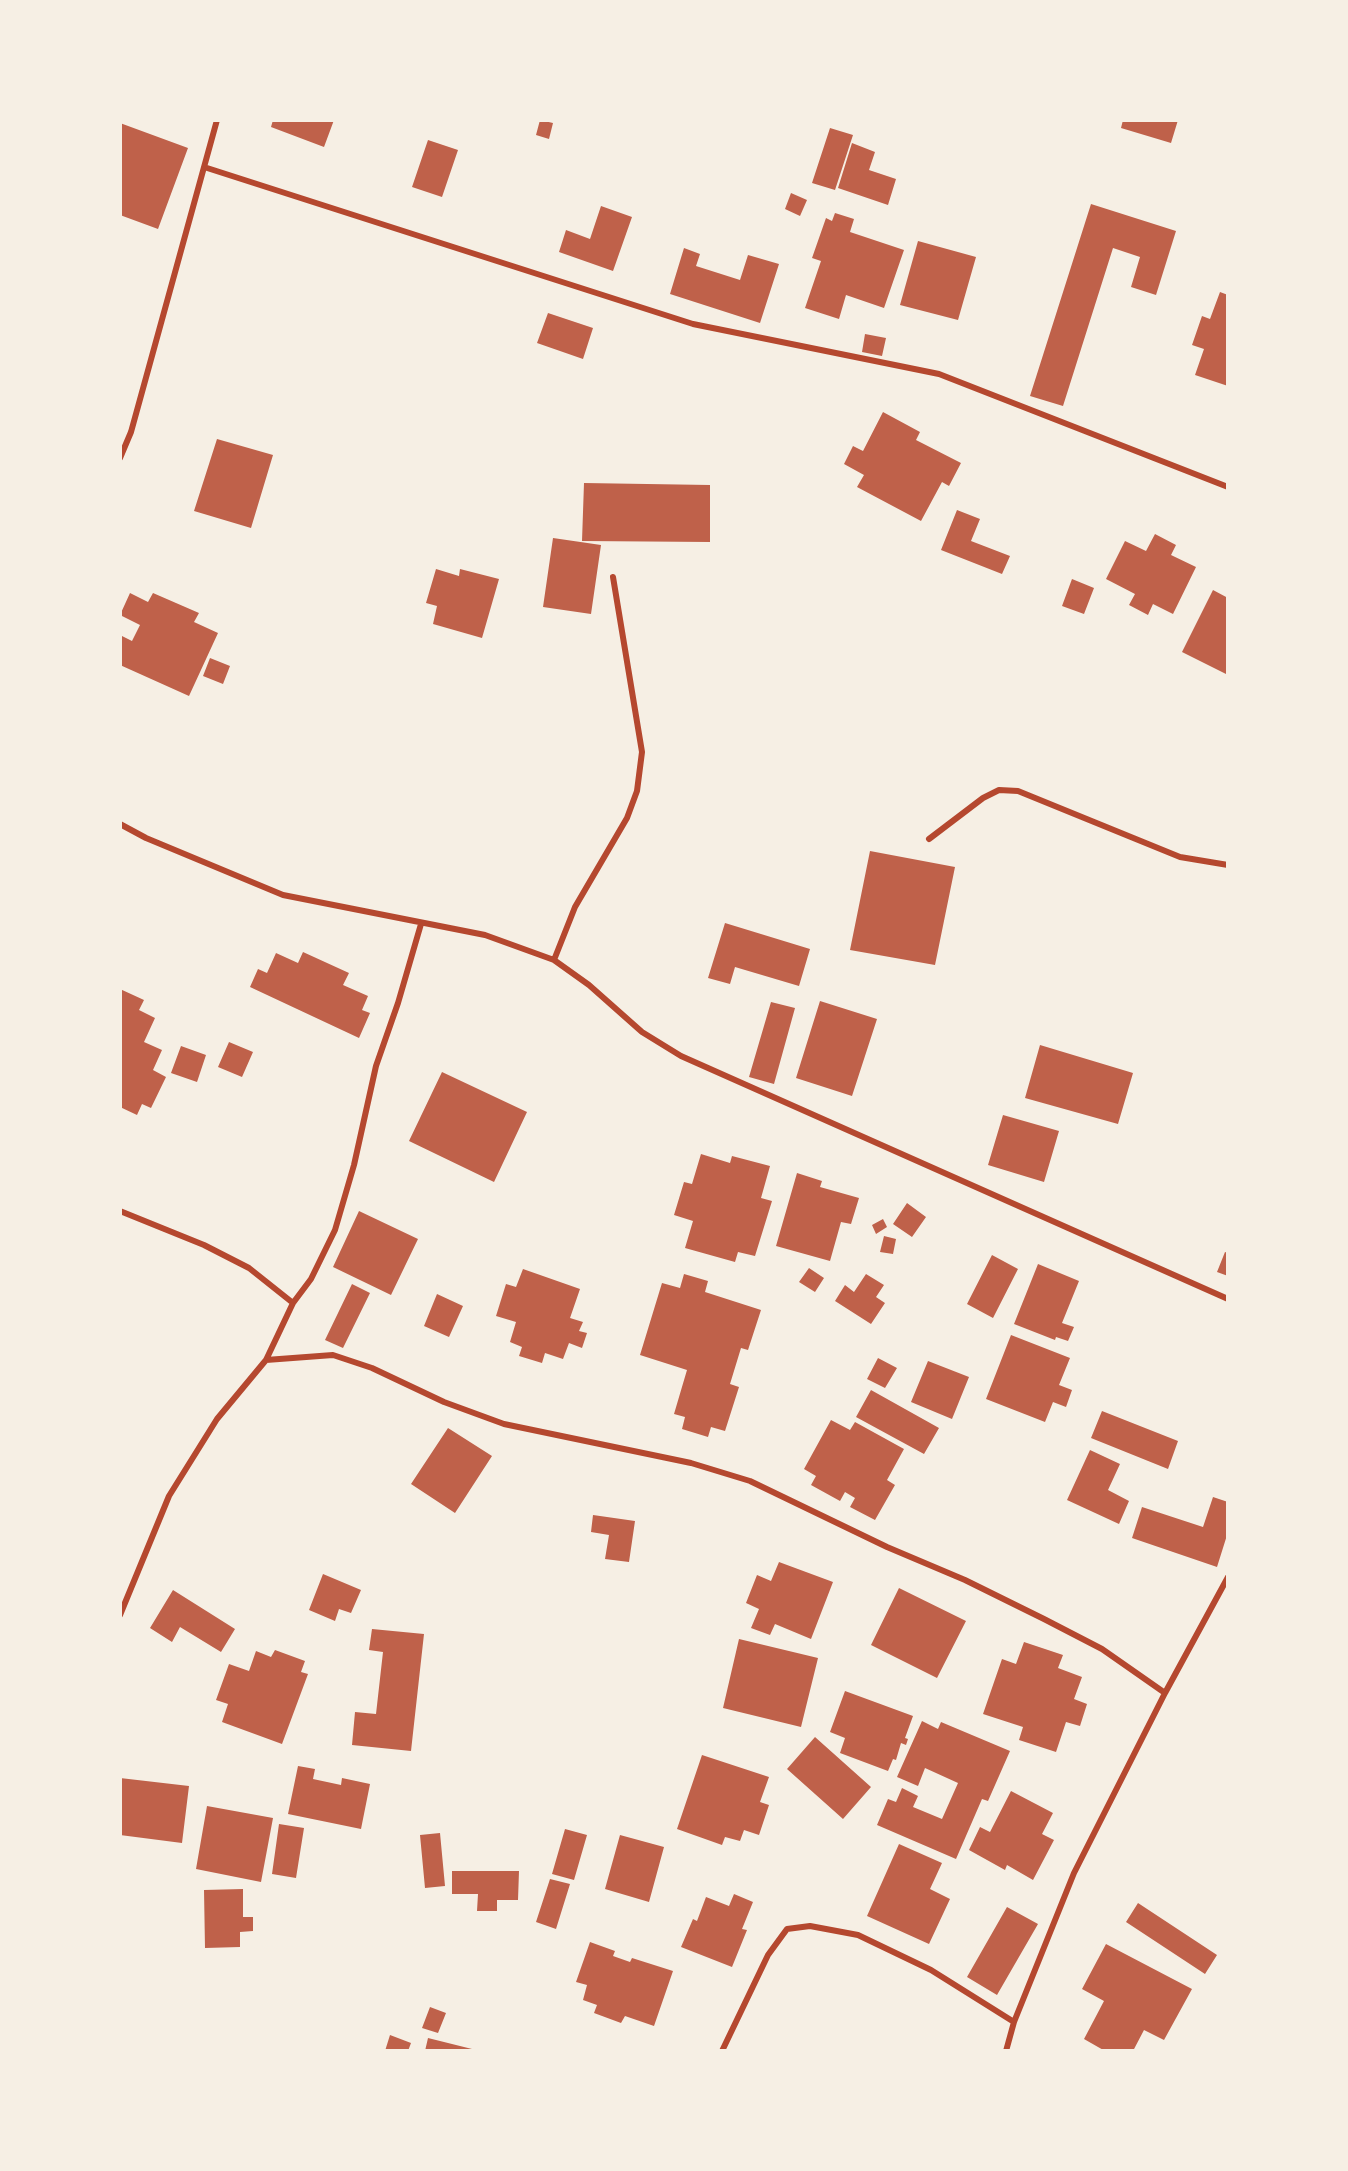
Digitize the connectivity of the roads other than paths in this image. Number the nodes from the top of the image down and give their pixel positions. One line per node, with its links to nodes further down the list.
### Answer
1 (218, 120): 2 (street)
2 (204, 167): 3 (street); 4 (street)
3 (120, 458)
4 (1228, 487)
5 (613, 577): 10 (street)
6 (120, 824): 9 (street)
7 (929, 839): 8 (street)
8 (1228, 865)
9 (421, 924): 10 (street); 13 (street)
10 (554, 960): 12 (street)
11 (120, 1211): 13 (street)
12 (1228, 1299)
13 (293, 1303): 14 (street)
14 (266, 1360): 16 (street); 17 (street)
15 (1228, 1577): 17 (street)
16 (120, 1615)
17 (1165, 1693): 18 (street)
18 (1014, 2022): 19 (street); 20 (street)
19 (722, 2051)
20 (1006, 2051)

